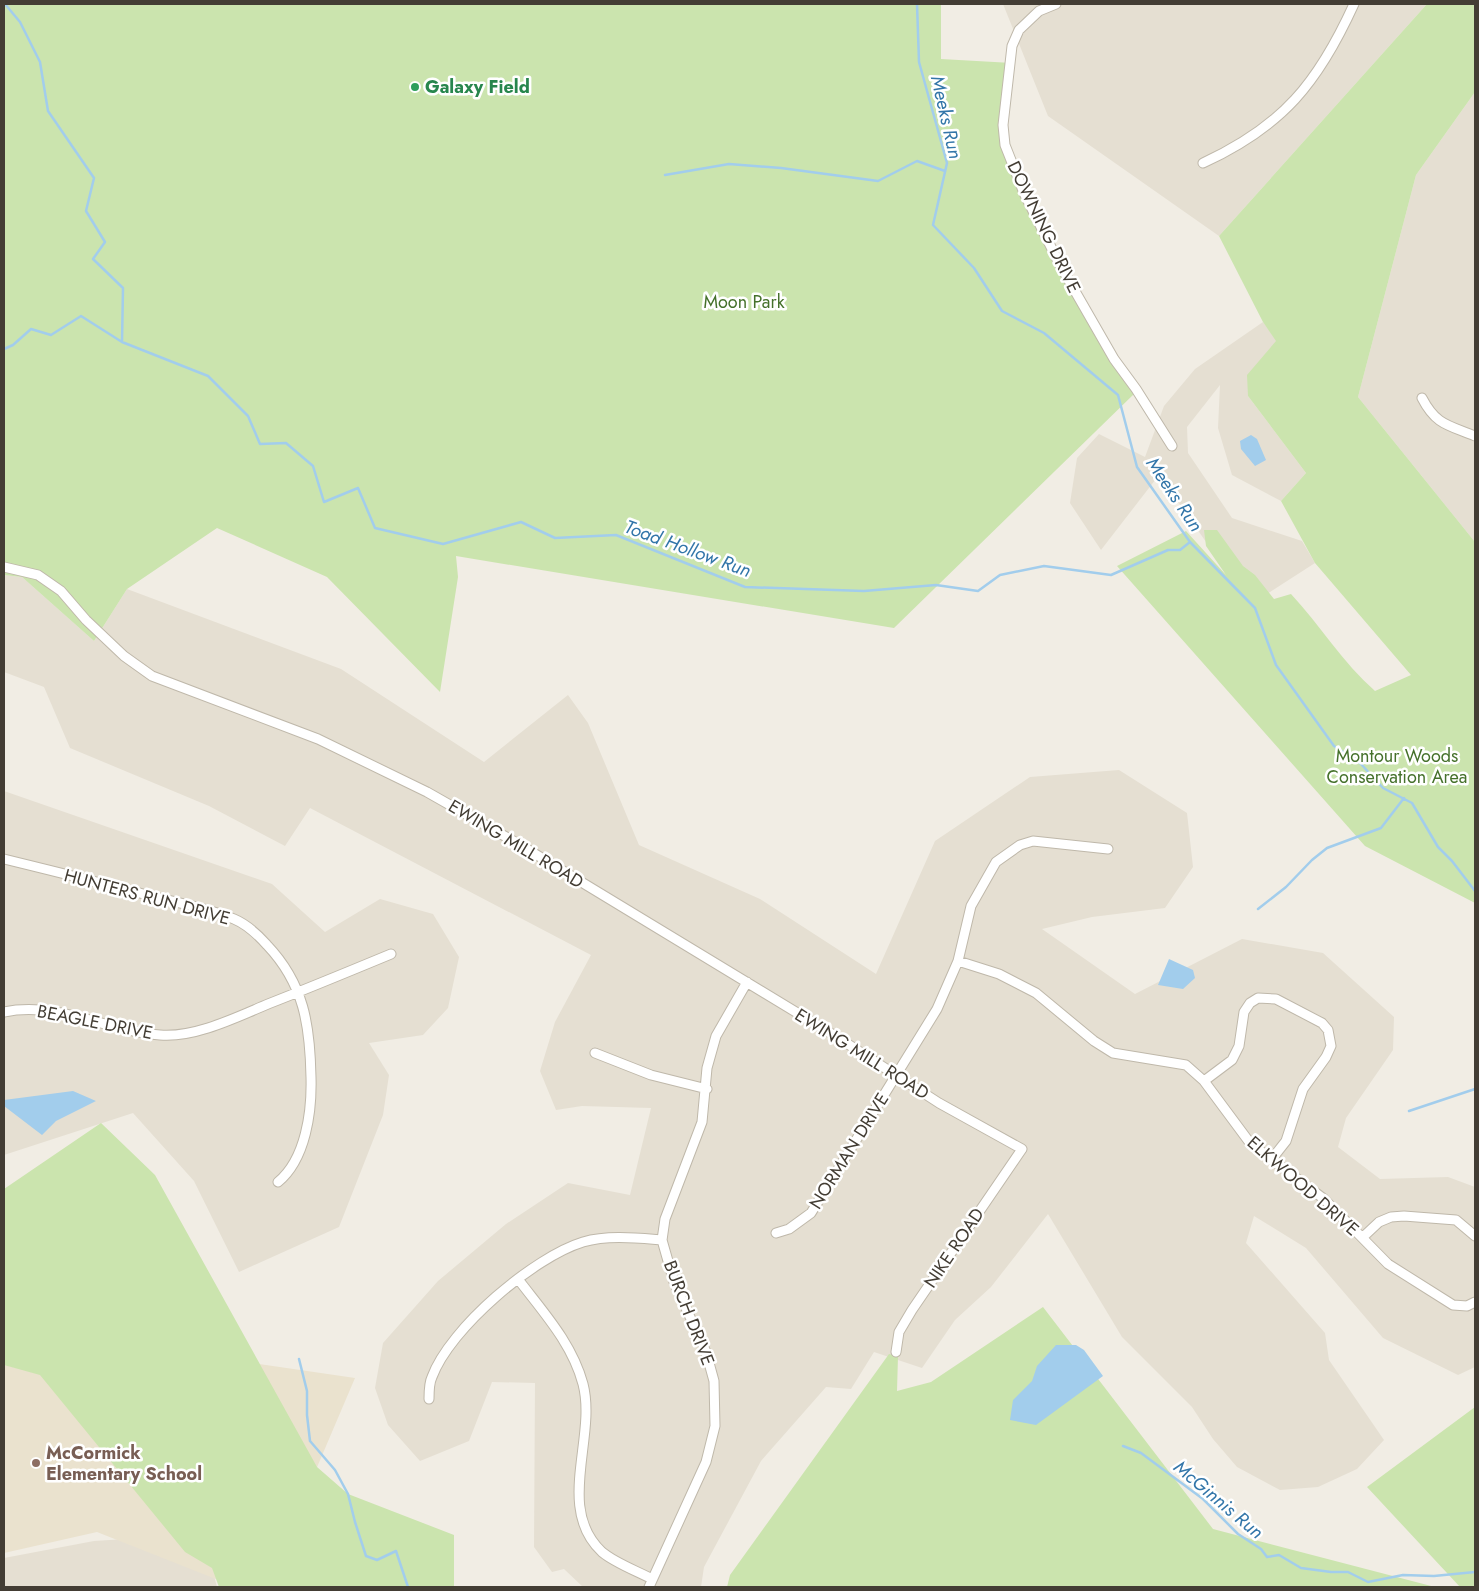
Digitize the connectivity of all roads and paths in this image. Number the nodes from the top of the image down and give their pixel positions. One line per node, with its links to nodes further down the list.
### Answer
1 (1056, 4): 6 (street, DOWNING DRIVE)
2 (1354, 4): 3 (street)
3 (1203, 163)
4 (1422, 398): 5 (street)
5 (1475, 436)
6 (1172, 446)
7 (4, 567): 12 (street, EWING MILL ROAD)
8 (1108, 849): 11 (street, NORMAN DRIVE)
9 (4, 859): 13 (street, HUNTERS RUN DRIVE)
10 (391, 954): 13 (street, BEAGLE DRIVE)
11 (958, 961): 16 (street, NORMAN DRIVE); 17 (street, ELKWOOD DRIVE)
12 (747, 982): 16 (street, EWING MILL ROAD); 18 (street, BURCH DRIVE)
13 (299, 992): 14 (street, BEAGLE DRIVE); 21 (street, HUNTERS RUN DRIVE)
14 (4, 1012)
15 (595, 1052): 18 (street)
16 (896, 1076): 19 (street, EWING MILL ROAD); 22 (street, NORMAN DRIVE)
17 (1204, 1081): 20 (street, ELKWOOD DRIVE); 20 (street)
18 (707, 1088): 25 (street, BURCH DRIVE)
19 (1022, 1149): 28 (street, NIKE ROAD)
20 (1271, 1160): 24 (street, ELKWOOD DRIVE)
21 (278, 1182)
22 (776, 1233)
23 (1475, 1236): 24 (street)
24 (1363, 1237): 27 (street, ELKWOOD DRIVE)
25 (662, 1240): 26 (street); 30 (street, BURCH DRIVE)
26 (518, 1279): 29 (street); 30 (street)
27 (1475, 1302)
28 (896, 1352)
29 (428, 1399)
30 (650, 1583)

